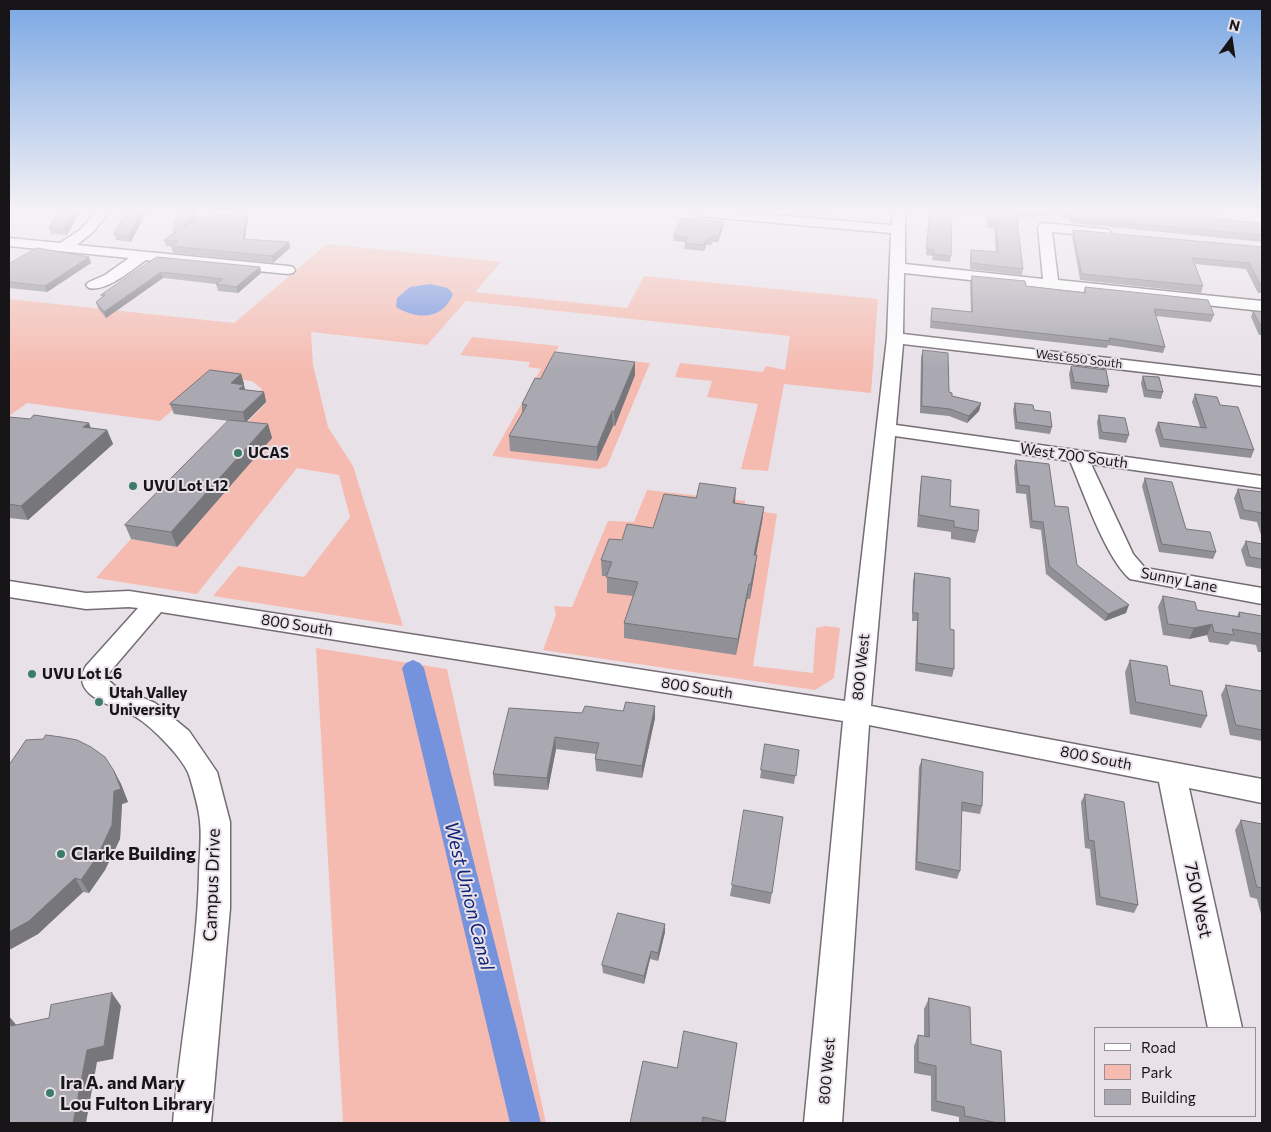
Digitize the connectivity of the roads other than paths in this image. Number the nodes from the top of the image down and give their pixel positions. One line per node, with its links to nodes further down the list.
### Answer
1 (129, 265): 8 (street)
2 (238, 265): 6 (street)
3 (899, 265): 5 (street, 800 West)
4 (1049, 265): 7 (street)
5 (899, 268): 7 (street); 10 (street, 800 West)
6 (288, 270)
7 (1051, 284): 9 (street)
8 (94, 285)
9 (1262, 306)
10 (895, 338): 11 (street, West 650 South); 12 (street, 800 West)
11 (1262, 381)
12 (886, 429): 13 (street, West 700 South); 19 (street, 800 West)
13 (1078, 457): 14 (street, West 700 South); 17 (street, Sunny Lane)
14 (1262, 482)
15 (9, 573): 18 (street, 800 South)
16 (9, 589): 18 (street, 800 South)
17 (1262, 596)
18 (142, 601): 19 (street, 800 South); 23 (street, Campus Drive)
19 (856, 712): 20 (street, 800 South); 24 (street, 800 West)
20 (1171, 772): 21 (street, 800 South); 22 (street, 750 West)
21 (1262, 791)
22 (1225, 1027)
23 (192, 1123)
24 (823, 1123)

